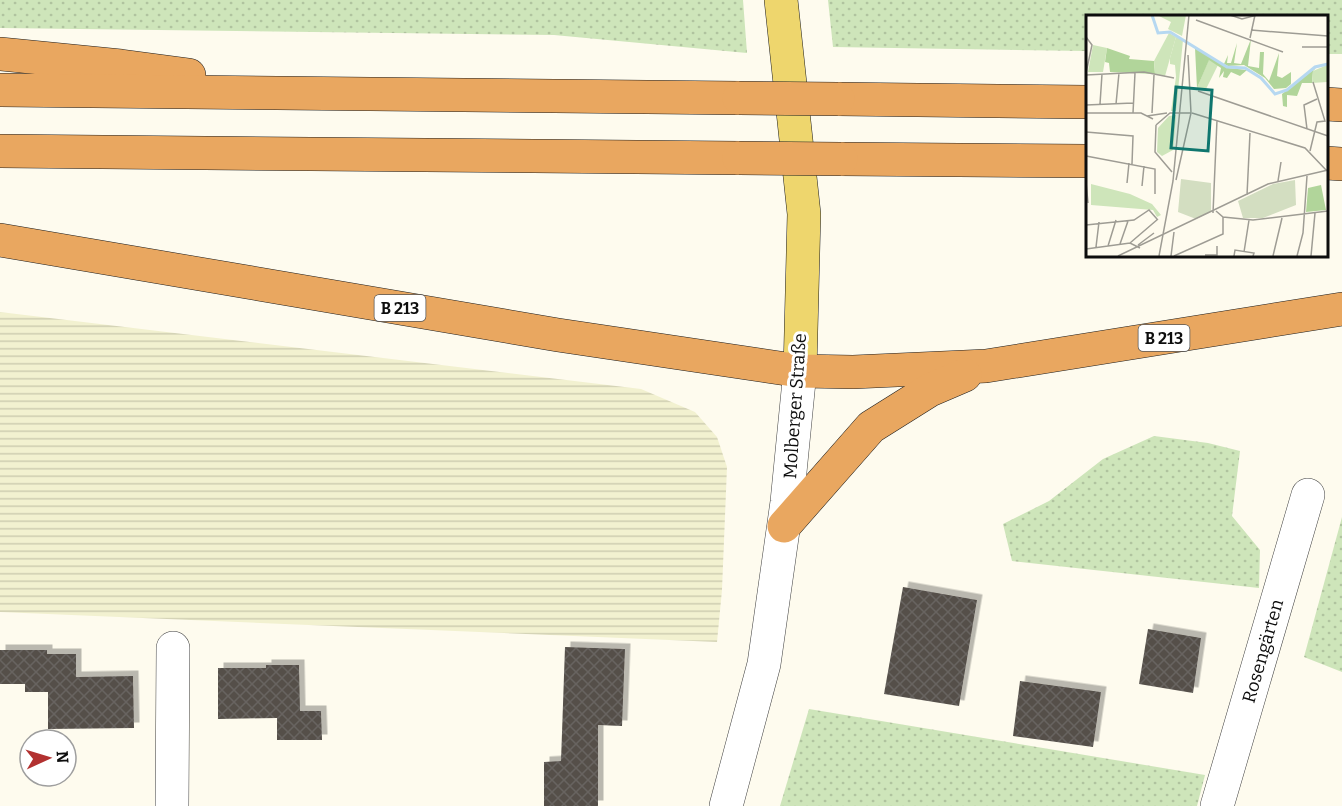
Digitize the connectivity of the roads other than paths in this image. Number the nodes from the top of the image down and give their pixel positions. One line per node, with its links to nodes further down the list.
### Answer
1 (781, 0): 15 (main road, Molberger Straße)
2 (0, 54): 4 (highway)
3 (0, 90): 4 (highway)
4 (279, 93): 5 (highway, bridge)
5 (1086, 102)
6 (1327, 104): 7 (highway)
7 (1342, 105)
8 (0, 151): 9 (highway, bridge)
9 (1086, 161)
10 (1327, 163): 11 (highway)
11 (1342, 164)
12 (0, 240): 15 (highway, B 213)
13 (1342, 309): 14 (highway, B 213)
14 (986, 366): 15 (highway, B 213); 17 (highway, B 213)
15 (801, 371): 17 (street, Molberger Straße)
16 (1308, 495): 21 (street, Rosengärten)
17 (784, 526): 20 (street, Molberger Straße)
18 (173, 648): 19 (street)
19 (172, 806)
20 (726, 806)
21 (1217, 806)

